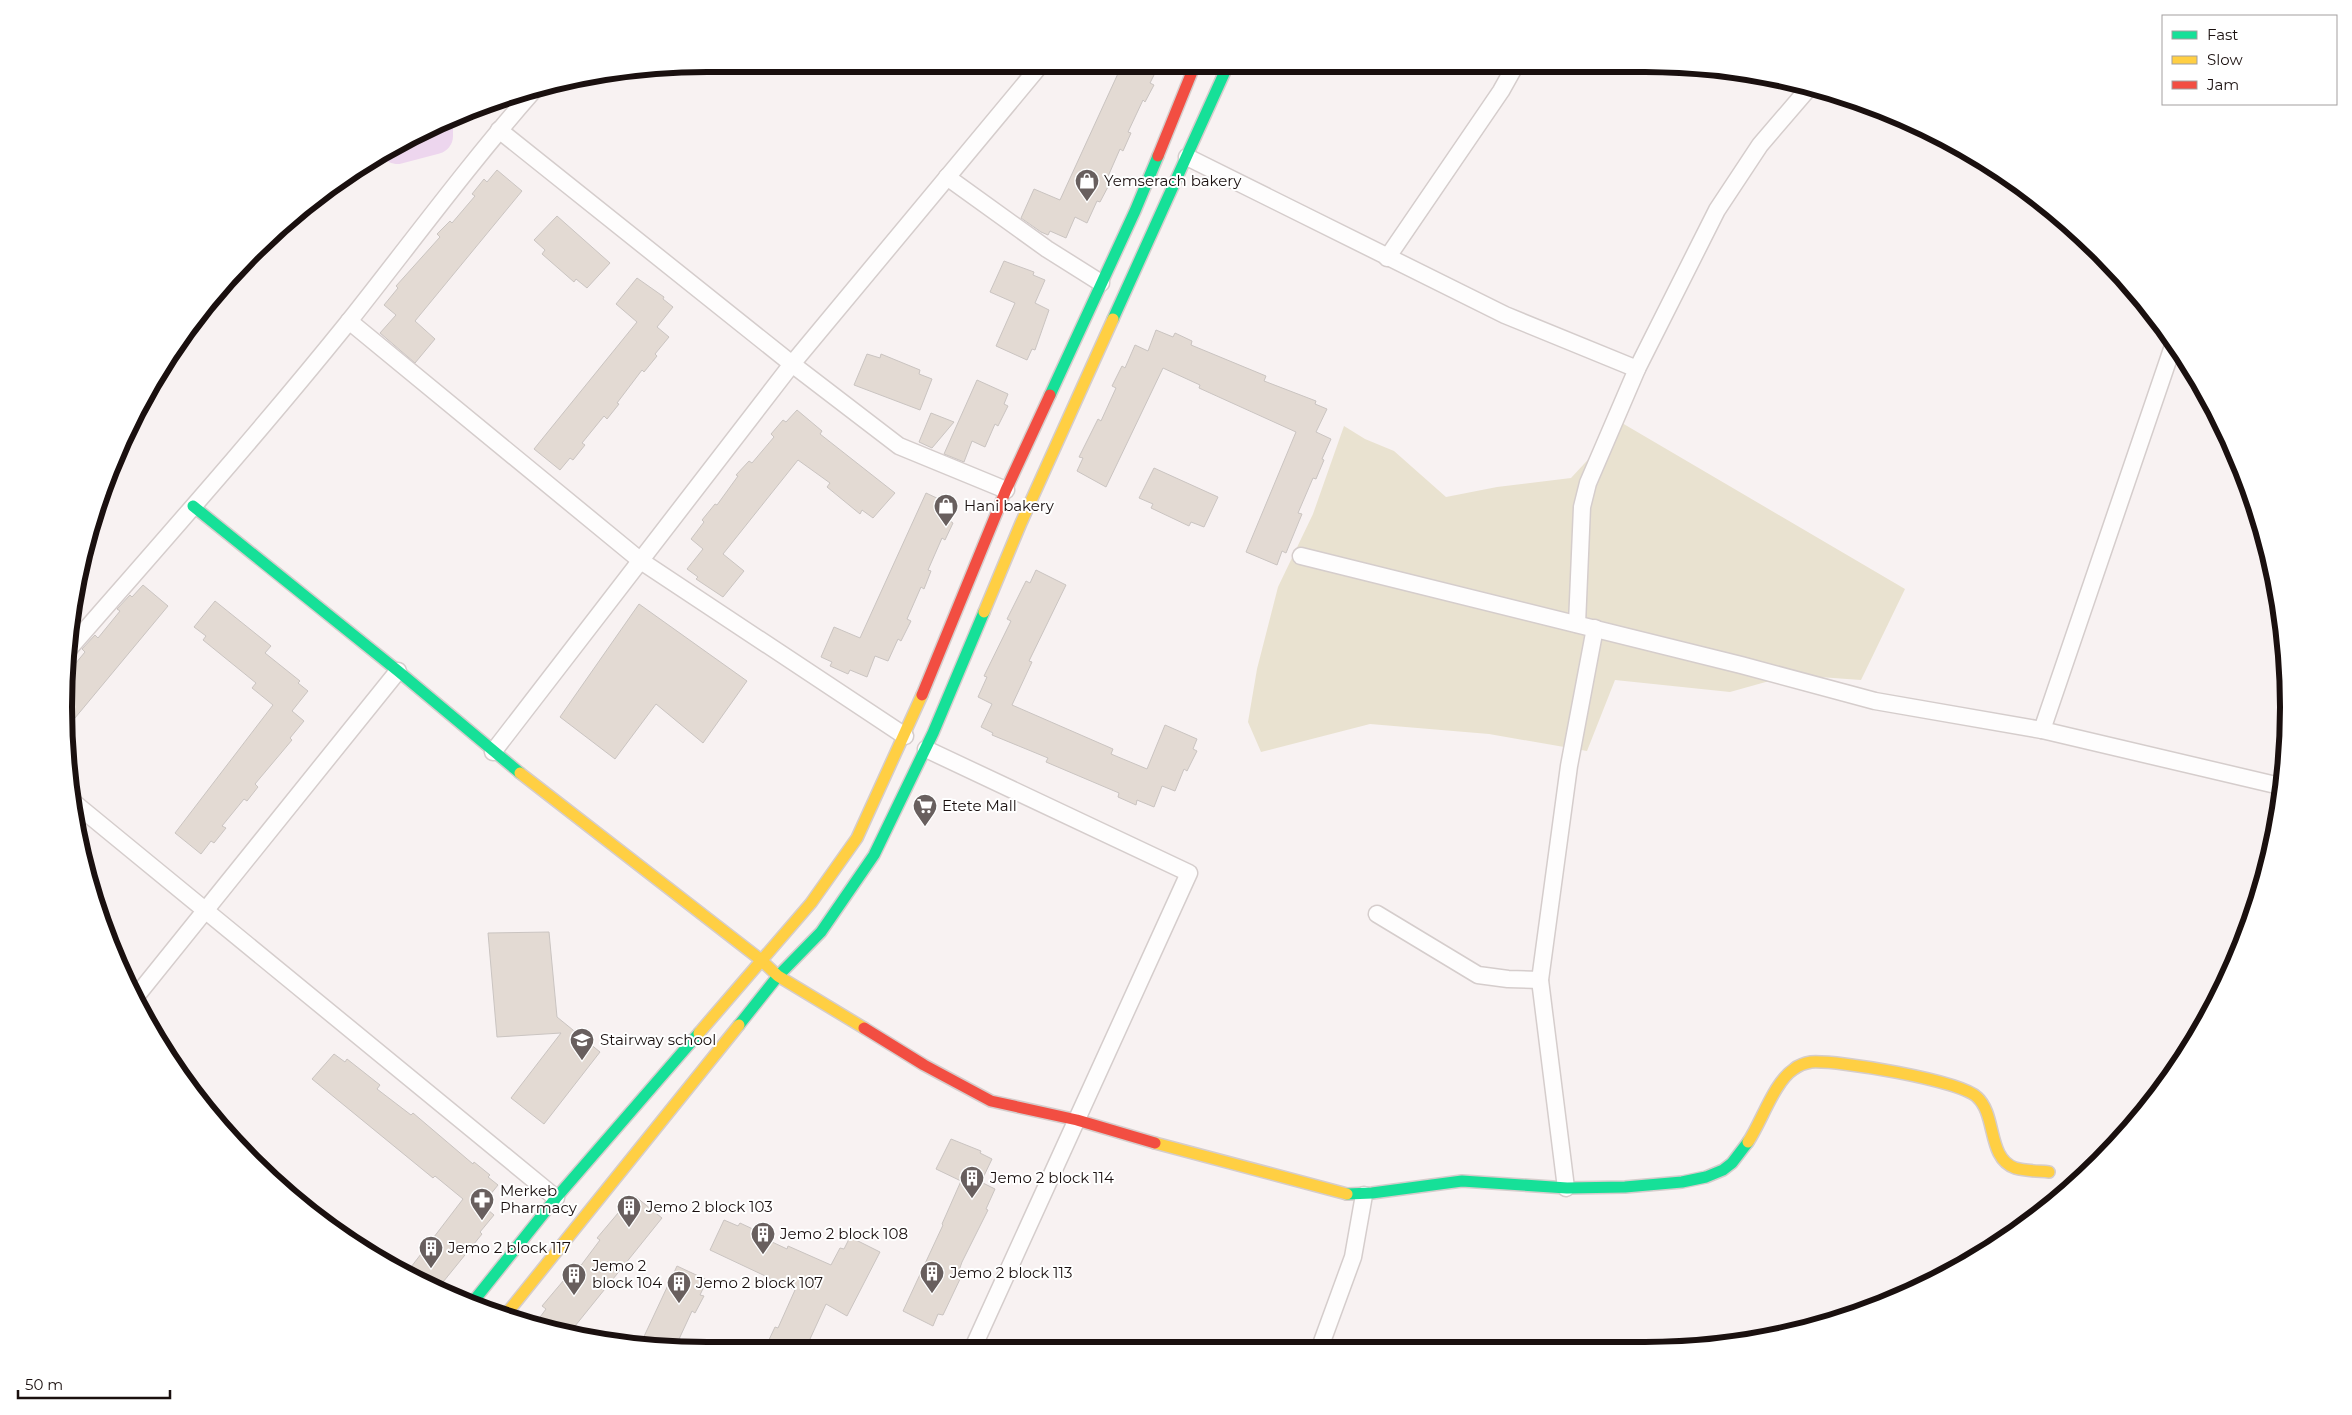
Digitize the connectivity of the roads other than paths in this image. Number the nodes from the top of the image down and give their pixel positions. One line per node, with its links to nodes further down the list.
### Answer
1 (1034, 73): 9 (street)
2 (1192, 73): 10 (street)
3 (1224, 73): 8 (street)
4 (1511, 73): 12 (street)
5 (1805, 93): 17 (street)
6 (526, 99): 7 (street)
7 (499, 130): 14 (street); 16 (street)
8 (1187, 157): 11 (street); 12 (street)
9 (948, 177): 13 (street); 16 (street)
10 (1135, 211): 11 (street); 13 (street)
11 (1157, 223): 28 (street)
12 (1387, 258): 17 (street)
13 (1101, 283): 18 (street)
14 (349, 321): 19 (street); 21 (street)
15 (2171, 353): 26 (street)
16 (792, 364): 18 (street); 21 (street)
17 (1637, 369): 22 (street)
18 (1006, 490): 27 (street)
19 (193, 506): 24 (street); 25 (street)
20 (1301, 556): 22 (street)
21 (641, 561): 27 (street); 29 (street)
22 (1577, 624): 23 (street)
23 (1595, 628): 26 (street); 36 (street)
24 (77, 640)
25 (398, 671): 29 (street); 32 (street)
26 (2042, 730): 30 (street)
27 (905, 736): 34 (street)
28 (926, 749): 35 (street); 38 (street)
29 (493, 752): 34 (street)
30 (2275, 785)
31 (81, 808): 32 (street)
32 (206, 909): 37 (street); 42 (street)
33 (1377, 914): 36 (street)
34 (762, 960): 35 (street); 42 (street)
35 (778, 976): 38 (street); 44 (street)
36 (1540, 980): 40 (street)
37 (140, 992)
38 (1077, 1120): 41 (street); 45 (street)
39 (2049, 1172): 40 (street)
40 (1566, 1188): 41 (street)
41 (1364, 1195): 46 (street)
42 (556, 1198): 43 (street)
43 (476, 1298)
44 (509, 1311)
45 (976, 1342)
46 (1321, 1342)

